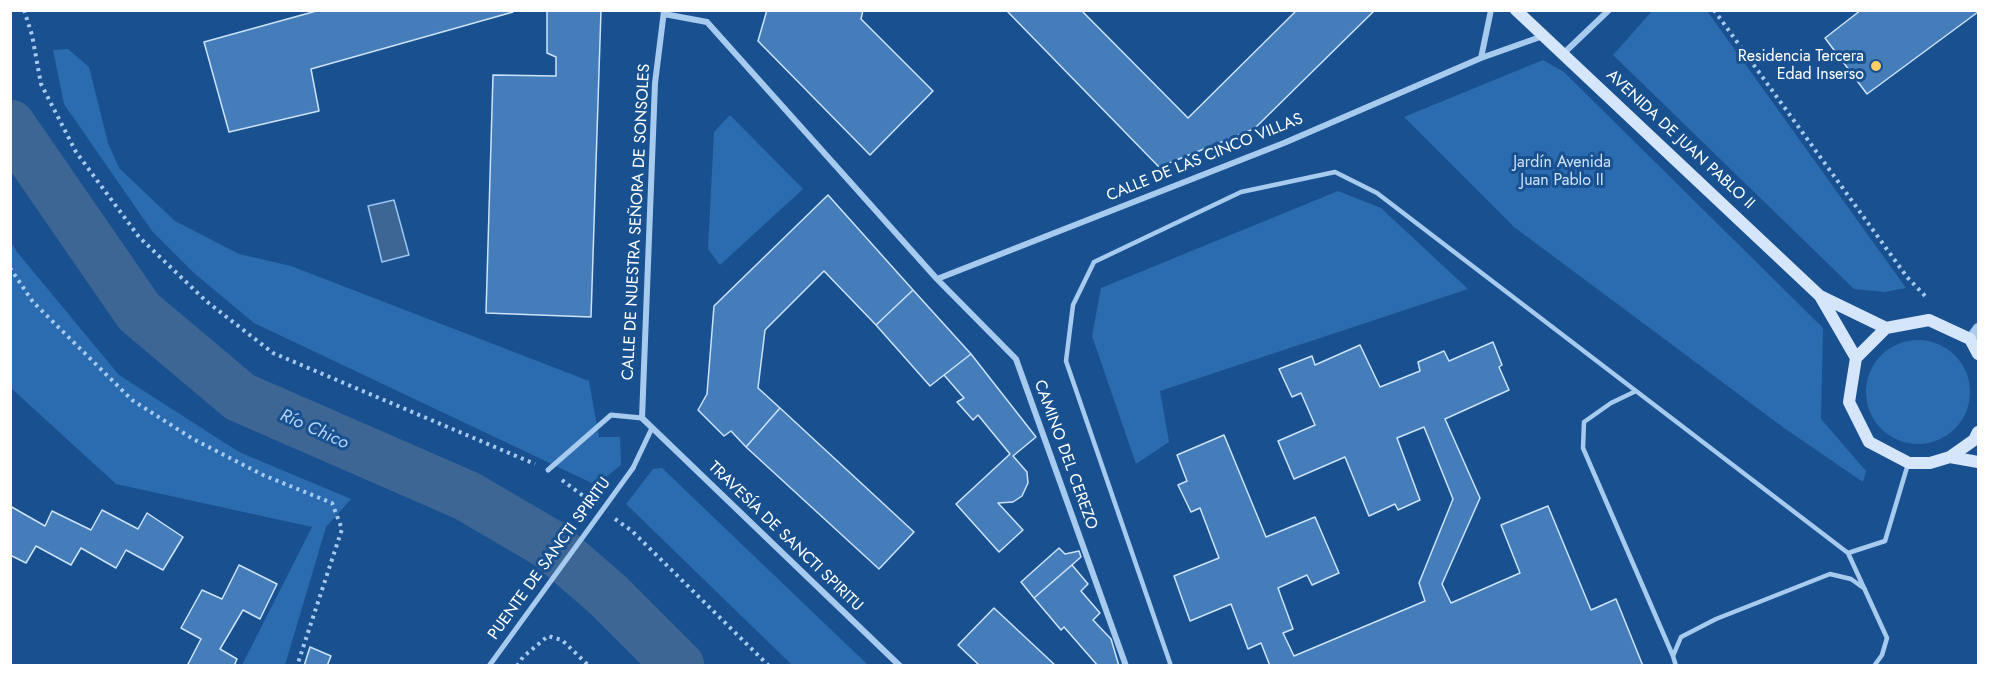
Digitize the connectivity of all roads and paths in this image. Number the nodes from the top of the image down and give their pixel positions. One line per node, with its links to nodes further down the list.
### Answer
1 (24, 10): 26 (path)
2 (1491, 10): 9 (street)
3 (1516, 10): 7 (main road, AVENIDA DE JUAN PABLO II)
4 (1609, 10): 8 (street)
5 (1714, 10): 13 (path)
6 (664, 12): 11 (street, CALLE DE NUESTRA SEÑORA DE SONSOLES); 20 (street, CALLE DE NUESTRA SEÑORA DE SONSOLES)
7 (1544, 36): 8 (main road, AVENIDA DE JUAN PABLO II); 9 (street, CALLE DE LAS CINCO VILLAS)
8 (1564, 53): 12 (main road, AVENIDA DE JUAN PABLO II)
9 (1481, 58): 11 (street, CALLE DE LAS CINCO VILLAS)
10 (10, 268): 32 (path)
11 (937, 279): 38 (street, CAMINO DEL CEREZO)
12 (1820, 296): 14 (main road, AVENIDA DE JUAN PABLO II); 18 (main road, AVENIDA DE JUAN PABLO II)
13 (1931, 301)
14 (1886, 328): 16 (main road); 18 (main road)
15 (1978, 328): 16 (street)
16 (1970, 339): 17 (main road)
17 (1978, 354)
18 (1856, 358): 25 (main road)
19 (1636, 390): 29 (lane); 31 (lane); 39 (lane)
20 (642, 418): 21 (street); 26 (street)
21 (652, 428): 33 (street, PUENTE DE SANCTI SPIRITU, bridge); 37 (street, TRAVESÍA DE SANCTI SPIRITU)
22 (1978, 432): 23 (main road)
23 (1950, 457): 24 (main road); 25 (main road)
24 (1978, 462)
25 (1909, 463): 29 (lane)
26 (548, 470): 27 (path)
27 (594, 504)
28 (613, 518): 36 (path)
29 (1848, 553): 30 (lane)
30 (1865, 589): 31 (lane); 41 (lane)
31 (1673, 656): 40 (lane)
32 (297, 666)
33 (489, 666)
34 (517, 666): 35 (path)
35 (589, 666)
36 (769, 666)
37 (900, 666)
38 (1126, 666)
39 (1171, 666)
40 (1676, 666)
41 (1874, 666)

